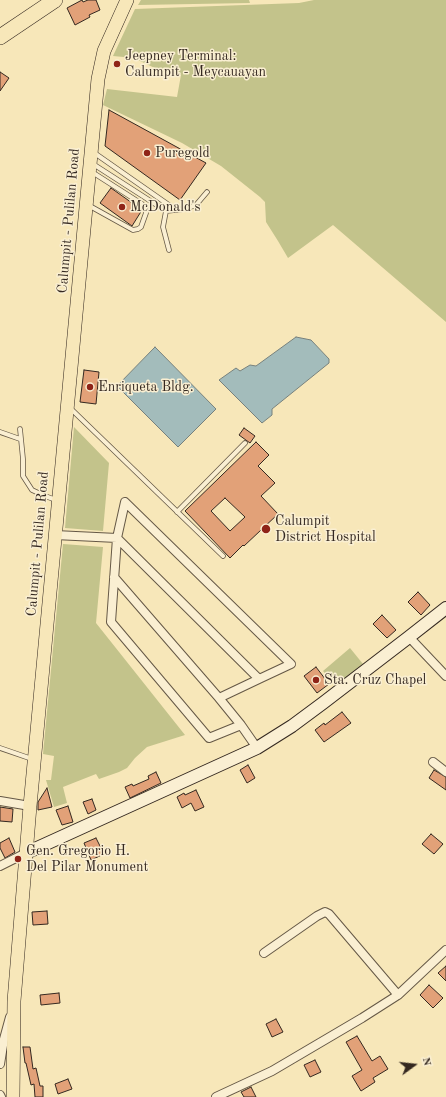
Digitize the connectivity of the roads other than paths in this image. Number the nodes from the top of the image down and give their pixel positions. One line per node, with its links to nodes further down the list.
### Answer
1 (55, 0): 3 (highway)
2 (127, 0): 4 (main road, Calumpit - Pulilan Road)
3 (0, 37)
4 (91, 161): 6 (main road, Calumpit - Pulilan Road); 6 (lane); 7 (lane); 8 (lane)
5 (207, 192): 7 (lane)
6 (86, 204): 10 (main road, Calumpit - Pulilan Road)
7 (176, 210): 8 (lane)
8 (166, 211): 9 (lane)
9 (169, 250)
10 (67, 405): 15 (main road, Calumpit - Pulilan Road); 16 (lane)
11 (20, 429): 13 (lane)
12 (0, 432): 13 (lane)
13 (20, 439): 15 (lane)
14 (245, 443): 16 (lane)
15 (58, 500): 17 (main road, Calumpit - Pulilan Road)
16 (177, 512): 19 (lane)
17 (55, 535): 18 (street); 29 (main road, Calumpit - Pulilan Road)
18 (117, 538): 20 (street); 24 (street); 24 (street)
19 (223, 556)
20 (114, 577): 25 (street); 26 (street)
21 (446, 608): 22 (street)
22 (409, 637): 23 (street); 28 (street)
23 (446, 676)
24 (258, 679): 25 (street)
25 (219, 698): 26 (street)
26 (241, 725): 28 (street)
27 (0, 748): 29 (lane)
28 (257, 748): 34 (street)
29 (34, 760): 33 (main road, Calumpit - Pulilan Road)
30 (433, 762): 31 (street)
31 (446, 772)
32 (0, 801): 33 (street)
33 (30, 806): 34 (main road, Calumpit - Pulilan Road)
34 (26, 853): 35 (street); 39 (main road, Calumpit - Pulilan Road)
35 (0, 866)
36 (446, 950): 38 (street)
37 (264, 953): 38 (street)
38 (398, 996): 42 (street)
39 (14, 1001): 40 (street); 41 (main road, Calumpit - Pulilan Road)
40 (0, 1064)
41 (13, 1097)
42 (216, 1097)

